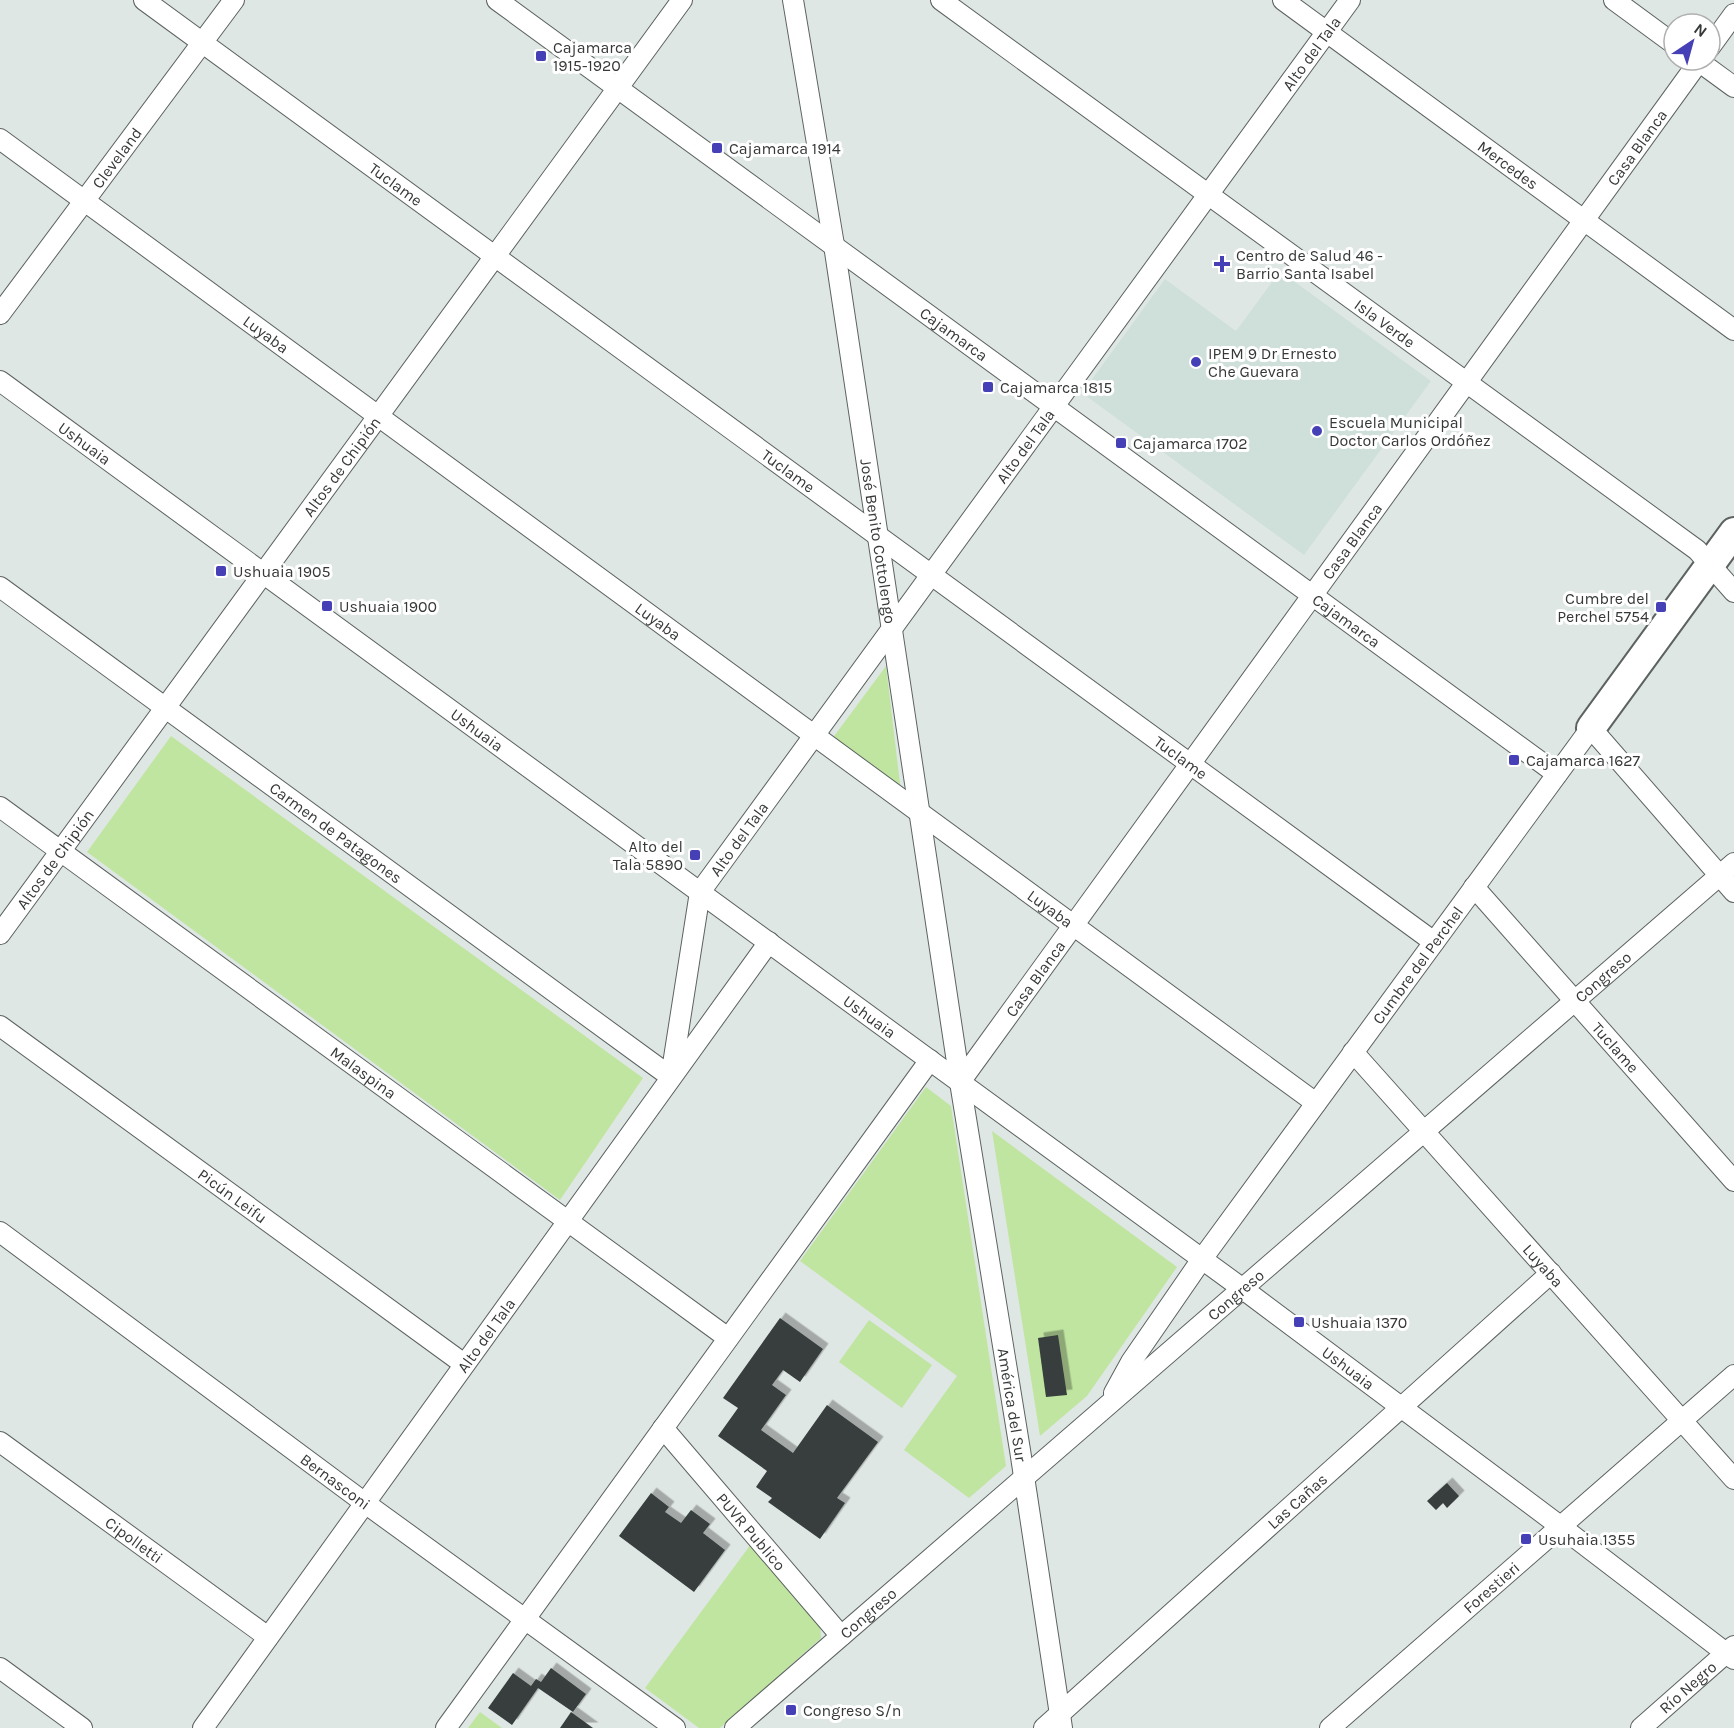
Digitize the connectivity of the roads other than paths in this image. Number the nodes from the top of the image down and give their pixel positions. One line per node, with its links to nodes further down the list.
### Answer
1 (144, 0): 14 (street, Tuclame)
2 (234, 0): 14 (street, Cleveland)
3 (496, 0): 18 (street, Cajamarca)
4 (682, 0): 18 (street, Altos de Chipión)
5 (793, 0): 23 (street, José Benito Cottolengo)
6 (941, 0): 20 (street, Isla Verde)
7 (1282, 0): 12 (street, Mercedes)
8 (1350, 0): 12 (street, Alto del Tala)
9 (1614, 0): 13 (street)
10 (1734, 14): 11 (street, Casa Blanca)
11 (1722, 30)
12 (1327, 32): 20 (street, Alto del Tala); 22 (street, Mercedes)
13 (1662, 35)
14 (202, 42): 21 (street, Cleveland); 24 (street, Tuclame)
15 (1691, 72): 22 (street, Casa Blanca)
16 (1718, 72): 17 (street)
17 (1734, 87)
18 (617, 88): 23 (street, Cajamarca); 24 (street, Altos de Chipión)
19 (0, 140): 21 (street, Luyaba)
20 (1208, 195): 28 (street, Isla Verde); 29 (street, Alto del Tala)
21 (84, 201): 25 (street, Cleveland); 30 (street, Luyaba)
22 (1585, 219): 26 (street, Mercedes); 28 (street, Casa Blanca)
23 (834, 245): 29 (street, Cajamarca); 32 (street, José Benito Cottolengo)
24 (494, 256): 30 (street, Altos de Chipión); 32 (street, Tuclame)
25 (0, 314)
26 (1734, 330)
27 (0, 381): 34 (street, Ushuaia)
28 (1466, 382): 33 (street, Isla Verde); 38 (street, Casa Blanca)
29 (1054, 407): 35 (street, Alto del Tala); 38 (street, Cajamarca)
30 (377, 416): 34 (street, Altos de Chipión); 42 (street, Luyaba)
31 (1734, 532): 33 (main road, Cumbre del Perchel)
32 (878, 537): 35 (street, Tuclame); 39 (street, José Benito Cottolengo)
33 (1711, 564): 37 (street, Isla Verde); 41 (main road, Cumbre del Perchel)
34 (262, 572): 40 (street, Altos de Chipión); 50 (street, Ushuaia)
35 (931, 575): 39 (street, Alto del Tala); 43 (street, Tuclame)
36 (0, 586): 40 (street, Carmen de Patagones)
37 (1734, 592)
38 (1312, 595): 43 (street, Casa Blanca); 44 (street, Cajamarca)
39 (892, 629): 42 (street, Alto del Tala); 46 (street, José Benito Cottolengo)
40 (164, 707): 47 (street, Altos de Chipión); 60 (street, Carmen de Patagones)
41 (1591, 728): 44 (street, Cumbre del Perchel); 48 (street)
42 (814, 736): 46 (street, Luyaba); 50 (street, Alto del Tala)
43 (1190, 765): 52 (street, Casa Blanca); 55 (street, Tuclame)
44 (1557, 774): 49 (street, Cumbre del Perchel)
45 (0, 807): 47 (street, Malaspina)
46 (920, 814): 52 (street, Luyaba); 61 (street, José Benito Cottolengo)
47 (60, 851): 53 (street, Altos de Chipión); 65 (street, Malaspina)
48 (1727, 869): 51 (street); 56 (street, Congreso)
49 (1474, 887): 55 (street, Cumbre del Perchel); 56 (street, Tuclame)
50 (700, 892): 54 (street, Ushuaia); 60 (street)
51 (1734, 892)
52 (1074, 926): 61 (street, Casa Blanca); 62 (street, Luyaba)
53 (0, 934)
54 (769, 942): 59 (street, Ushuaia); 60 (street, Alto del Tala)
55 (1434, 942): 58 (street, Cumbre del Perchel)
56 (1575, 1000): 63 (street, Congreso); 64 (street, Tuclame)
57 (0, 1026): 71 (street, Picún Leifu)
58 (1353, 1052): 62 (street, Cumbre del Perchel); 63 (street, Luyaba)
59 (930, 1060): 61 (street, Ushuaia); 70 (street)
60 (671, 1077): 65 (street, Alto del Tala)
61 (960, 1082): 67 (street, Ushuaia); 78 (street, América del Sur)
62 (1316, 1103): 67 (street, Cumbre del Perchel)
63 (1425, 1132): 68 (street, Luyaba); 69 (street, Congreso)
64 (1734, 1181)
65 (568, 1221): 70 (street, Malaspina); 71 (street, Alto del Tala)
66 (0, 1232): 80 (street, Bernasconi)
67 (1202, 1259): 69 (street, Ushuaia); 73 (street, Cumbre del Perchel)
68 (1551, 1273): 74 (street, Las Cañas); 75 (street, Luyaba)
69 (1243, 1289): 73 (street, Congreso); 74 (street, Ushuaia)
70 (728, 1338): 76 (street)
71 (464, 1364): 80 (street, Alto del Tala)
72 (1734, 1375): 75 (street, Forestieri)
73 (1109, 1404): 78 (street, Congreso)
74 (1401, 1407): 81 (street, Ushuaia); 87 (street, Las Cañas)
75 (1682, 1420): 79 (street, Luyaba); 81 (street, Forestieri)
76 (663, 1428): 82 (street); 83 (street, PUVR Publico)
77 (0, 1442): 84 (street, Cipolletti)
78 (1024, 1478): 83 (street, Congreso); 87 (street, América del Sur)
79 (1734, 1479)
80 (364, 1503): 82 (street, Bernasconi); 84 (street, Alto del Tala)
81 (1560, 1526): 85 (street, Ushuaia); 94 (street, Forestieri)
82 (525, 1619): 90 (street); 91 (street, Bernasconi)
83 (841, 1636): 92 (street, Congreso)
84 (268, 1637): 89 (street, Alto del Tala)
85 (1731, 1653): 95 (street, Río Negro)
86 (0, 1668): 88 (street)
87 (1061, 1721): 93 (street, Las Cañas)
88 (82, 1728)
89 (203, 1728)
90 (446, 1728)
91 (675, 1728)
92 (735, 1728)
93 (1044, 1728)
94 (1330, 1728)
95 (1641, 1728)

